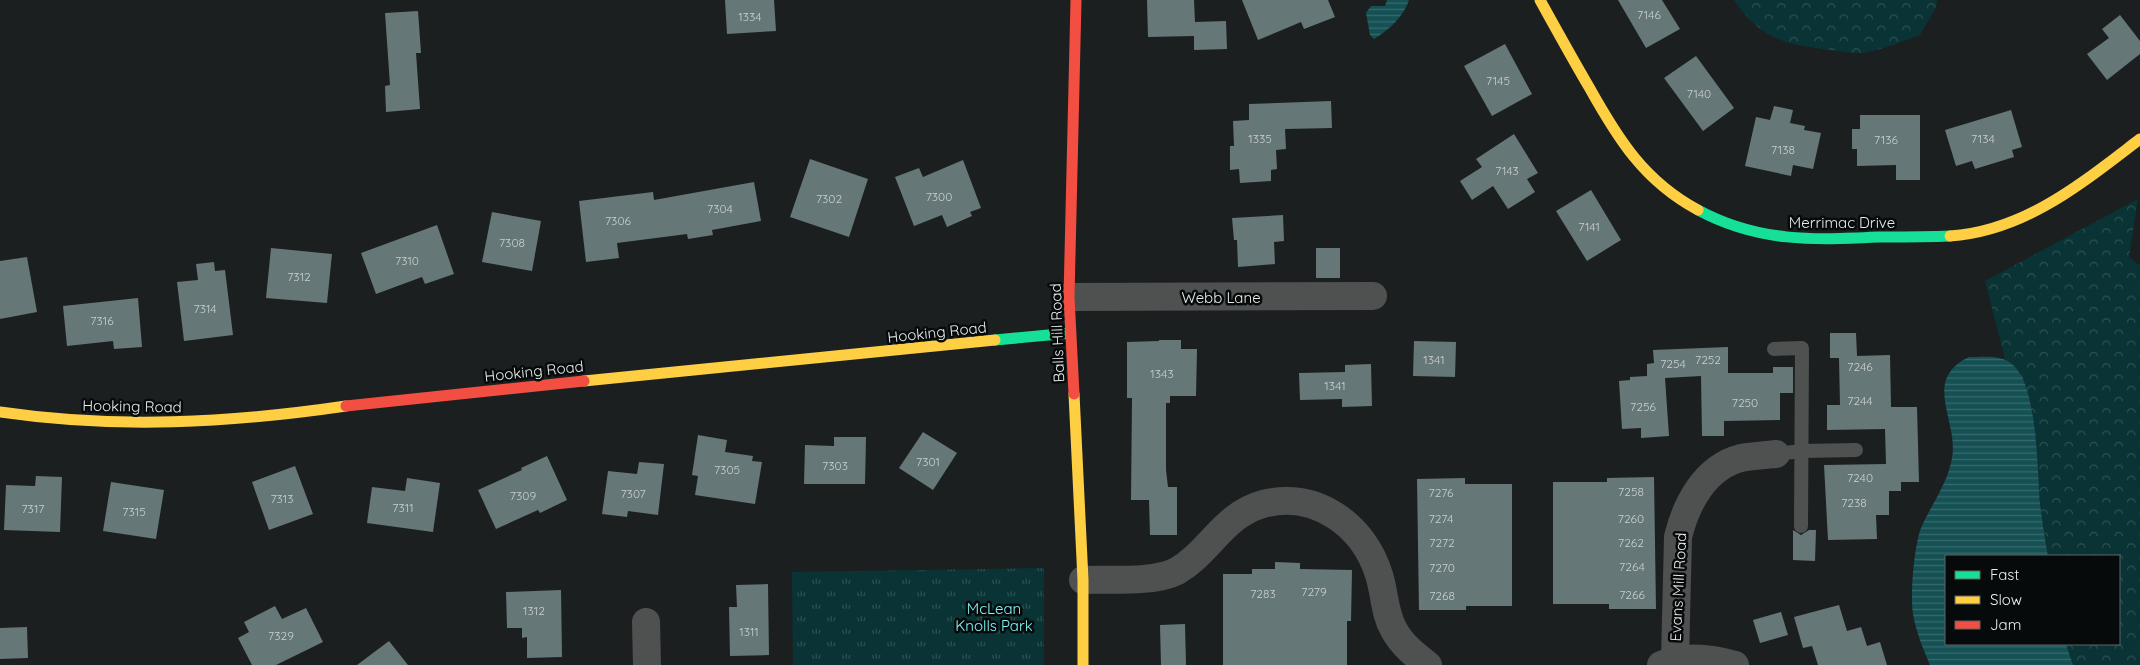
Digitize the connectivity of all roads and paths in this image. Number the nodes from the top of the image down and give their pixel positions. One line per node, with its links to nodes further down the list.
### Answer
1 (1076, 0): 5 (street, Balls Hill Road)
2 (1540, 0): 3 (street, Merrimac Drive)
3 (2140, 139)
4 (1373, 296): 5 (street, Webb Lane)
5 (1070, 298): 6 (street, Balls Hill Road)
6 (1070, 334): 8 (street, Hooking Road); 12 (street, Balls Hill Road)
7 (1774, 349): 10 (lane)
8 (0, 412)
9 (1856, 450): 10 (lane)
10 (1789, 452): 11 (lane); 14 (street, Evans Mill Road)
11 (1801, 526)
12 (1083, 580): 16 (street, Balls Hill Road); 17 (street)
13 (646, 622): 15 (street)
14 (1668, 662): 18 (street, Evans Mill Road)
15 (647, 665)
16 (1083, 665)
17 (1428, 665)
18 (1735, 665)

